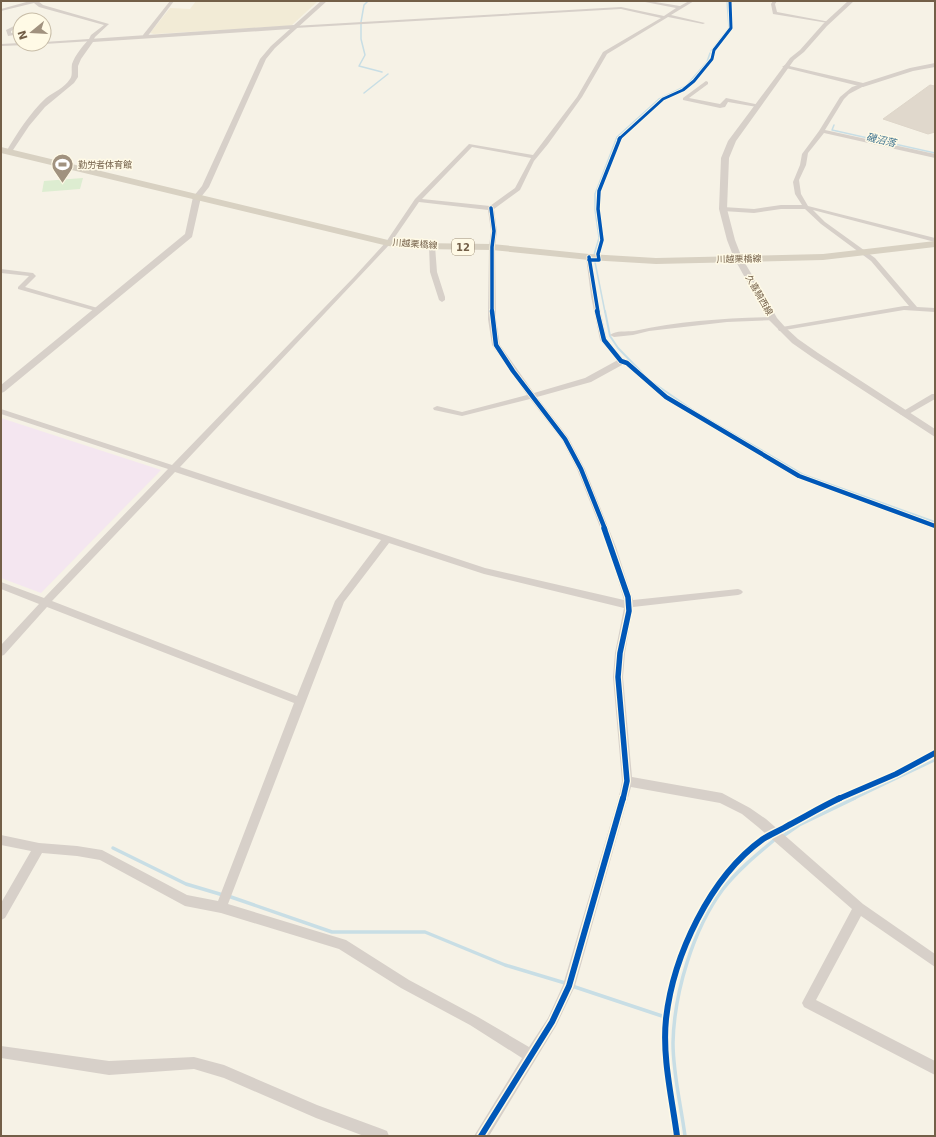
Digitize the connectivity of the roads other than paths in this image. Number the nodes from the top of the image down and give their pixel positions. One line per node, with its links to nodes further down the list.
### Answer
1 (172, 1): 17 (street)
2 (324, 1): 14 (street)
3 (625, 1): 8 (street)
4 (642, 1): 9 (street)
5 (692, 1): 9 (street)
6 (775, 1): 12 (street)
7 (851, 1): 12 (main road, 久喜騎西線)
8 (621, 8): 11 (street); 14 (street)
9 (681, 8): 11 (street)
10 (1, 10): 18 (street)
11 (666, 16): 13 (street); 30 (street)
12 (828, 22): 23 (main road, 久喜騎西線)
13 (703, 23)
14 (295, 27): 17 (street); 31 (street)
15 (12, 28): 16 (street)
16 (12, 34)
17 (145, 36): 18 (street)
18 (91, 40): 19 (street); 28 (street)
19 (52, 42)
20 (1, 45): 21 (street)
21 (12, 45)
22 (935, 64): 25 (street)
23 (784, 68): 25 (street); 26 (main road, 久喜騎西線)
24 (706, 83): 26 (street)
25 (863, 85): 27 (street)
26 (757, 105): 35 (main road, 久喜騎西線)
27 (823, 131): 29 (street); 33 (street)
28 (5, 151): 31 (main road, 川越栗橋線 / 12)
29 (935, 156)
30 (535, 157): 32 (street); 34 (street)
31 (198, 198): 37 (main road, 川越栗橋線 / 12); 47 (street)
32 (417, 200): 34 (street); 37 (street)
33 (807, 207): 35 (street); 36 (street); 41 (street)
34 (491, 208): 40 (street)
35 (723, 210): 43 (main road, 久喜騎西線)
36 (935, 240)
37 (388, 243): 39 (main road, 川越栗橋線 / 12); 59 (street)
38 (935, 244): 41 (main road, 川越栗橋線 / 12)
39 (432, 246): 40 (main road, 川越栗橋線 / 12); 45 (street)
40 (492, 247): 42 (main road, 川越栗橋線 / 12); 53 (street)
41 (866, 253): 43 (main road, 川越栗橋線 / 12); 46 (street)
42 (589, 257): 43 (main road, 川越栗橋線 / 12); 53 (street)
43 (738, 258): 49 (main road, 久喜騎西線)
44 (1, 271): 47 (street)
45 (442, 300)
46 (915, 309): 48 (street); 50 (street)
47 (99, 310): 52 (street)
48 (935, 310)
49 (773, 319): 50 (main road, 久喜騎西線); 51 (street)
50 (782, 329): 57 (main road, 久喜騎西線)
51 (614, 335)
52 (1, 390)
53 (532, 395): 55 (street); 64 (street)
54 (935, 396): 57 (street)
55 (437, 408)
56 (1, 411): 59 (street)
57 (904, 413): 58 (main road, 久喜騎西線)
58 (935, 434)
59 (173, 469): 60 (street); 63 (street)
60 (388, 539): 64 (street); 66 (street)
61 (1, 585): 63 (street)
62 (738, 592): 64 (street)
63 (45, 603): 65 (street); 66 (street)
64 (629, 604): 67 (street)
65 (1, 652)
66 (300, 701): 70 (street)
67 (627, 781): 71 (street); 75 (street)
68 (1, 840): 69 (street)
69 (39, 848): 70 (street); 72 (street)
70 (221, 907): 75 (street)
71 (859, 908): 73 (street); 76 (street)
72 (1, 914)
73 (935, 961)
74 (1, 1052): 77 (street)
75 (532, 1056): 78 (street)
76 (935, 1068)
77 (382, 1136)
78 (481, 1136)

